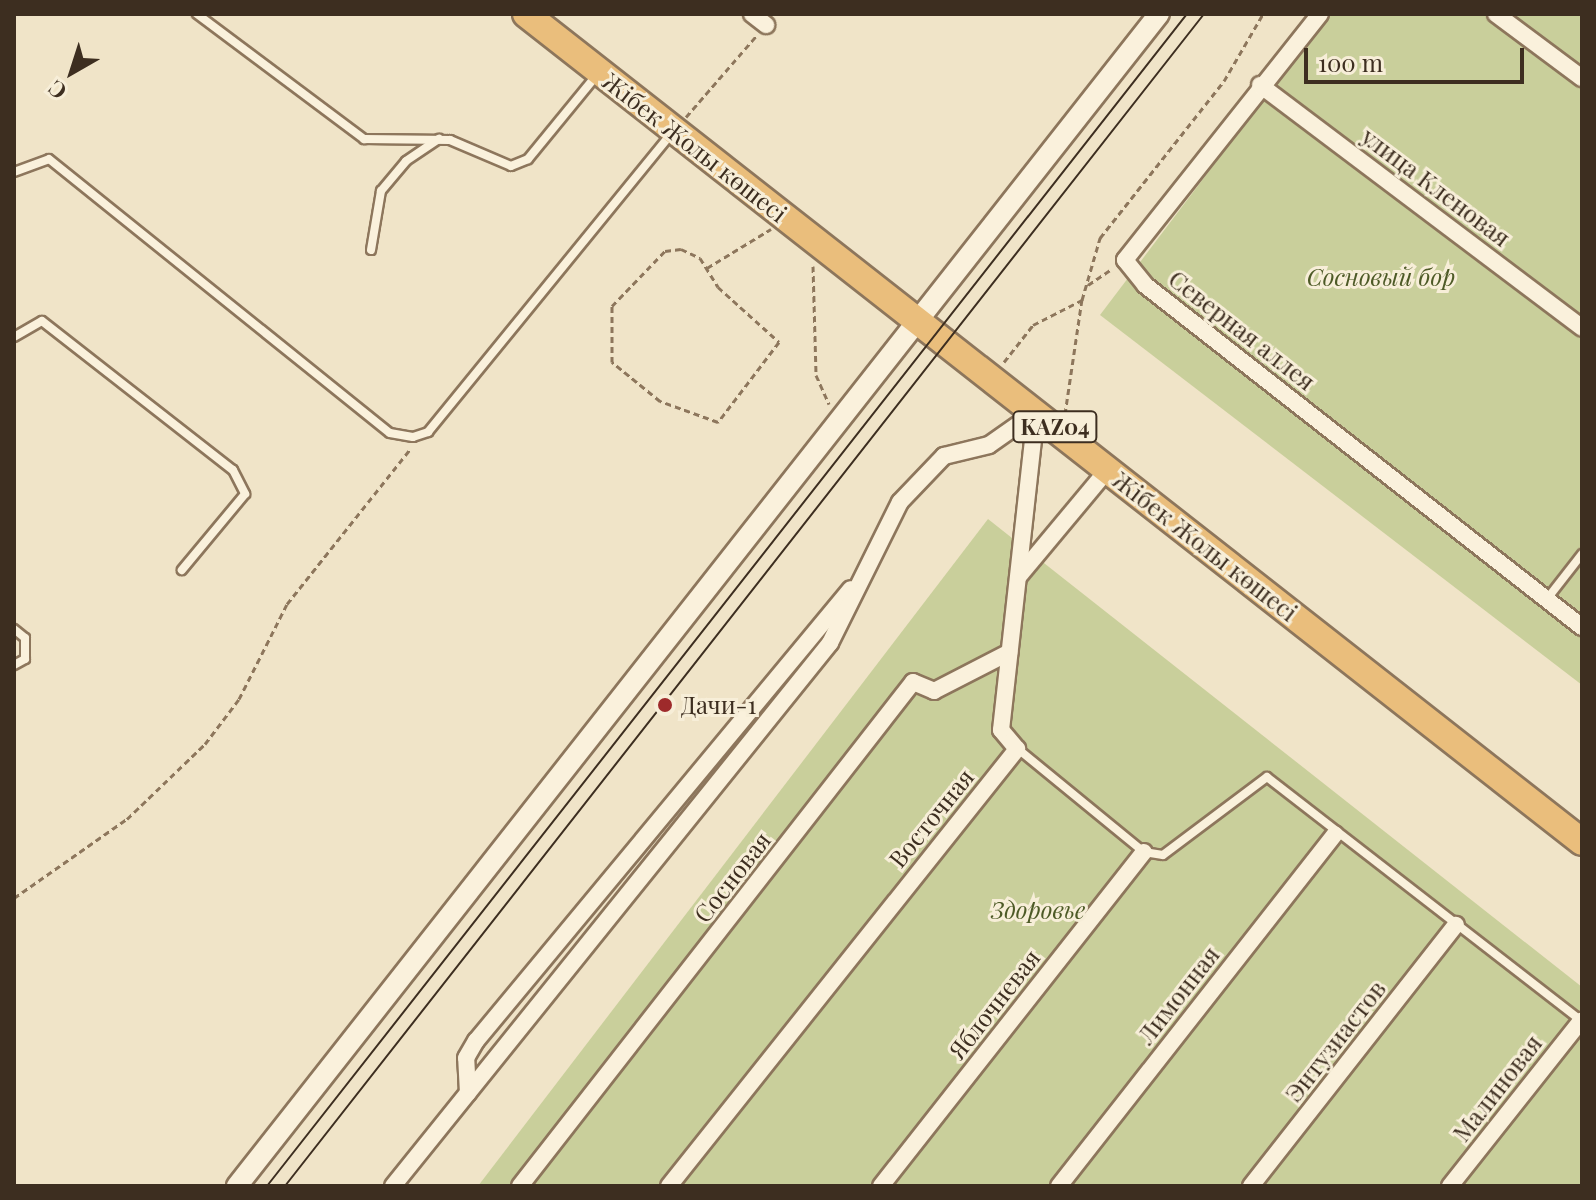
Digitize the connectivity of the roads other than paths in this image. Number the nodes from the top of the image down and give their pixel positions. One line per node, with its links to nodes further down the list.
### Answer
1 (197, 14): 10 (lane)
2 (526, 14): 6 (highway, Жібек Жолы көшесі / KАZ04)
3 (1159, 14): 13 (street)
4 (1320, 14): 8 (street)
5 (1496, 14): 7 (street)
6 (599, 73): 9 (highway, Жібек Жолы көшесі / KАZ04); 10 (lane)
7 (1582, 78)
8 (1260, 85): 14 (street, улица Кленовая); 22 (street, Северная аллея)
9 (673, 132): 11 (lane); 13 (highway, Жібек Жолы көшесі / KАZ04)
10 (439, 139): 12 (lane)
11 (14, 172)
12 (371, 250)
13 (916, 318): 16 (highway, Жібек Жолы көшесі / KАZ04); 34 (street)
14 (1582, 328)
15 (14, 337): 19 (lane)
16 (1045, 420): 17 (highway, Жібек Жолы көшесі / KАZ04); 20 (street); 21 (street)
17 (1108, 469): 21 (street); 29 (highway, Жібек Жолы көшесі / KАZ04)
18 (1582, 554): 22 (lane)
19 (182, 570)
20 (863, 577): 33 (street); 33 (street)
21 (1018, 577): 25 (street)
22 (1547, 599): 23 (street, Северная аллея)
23 (1582, 627)
24 (14, 629): 26 (lane)
25 (1010, 652): 27 (street); 36 (street, Сосновая)
26 (14, 665)
27 (1017, 749): 30 (lane); 37 (street, Восточная)
28 (1335, 834): 30 (lane); 31 (lane); 39 (street, Лимонная)
29 (1582, 842)
30 (1144, 852): 38 (street, Яблочневая)
31 (1456, 925): 32 (lane); 40 (street, Энтузиастов)
32 (1582, 1021): 41 (street, Малиновая)
33 (468, 1093): 35 (street)
34 (237, 1186)
35 (393, 1186)
36 (520, 1186)
37 (669, 1186)
38 (881, 1186)
39 (1059, 1186)
40 (1251, 1186)
41 (1450, 1186)

